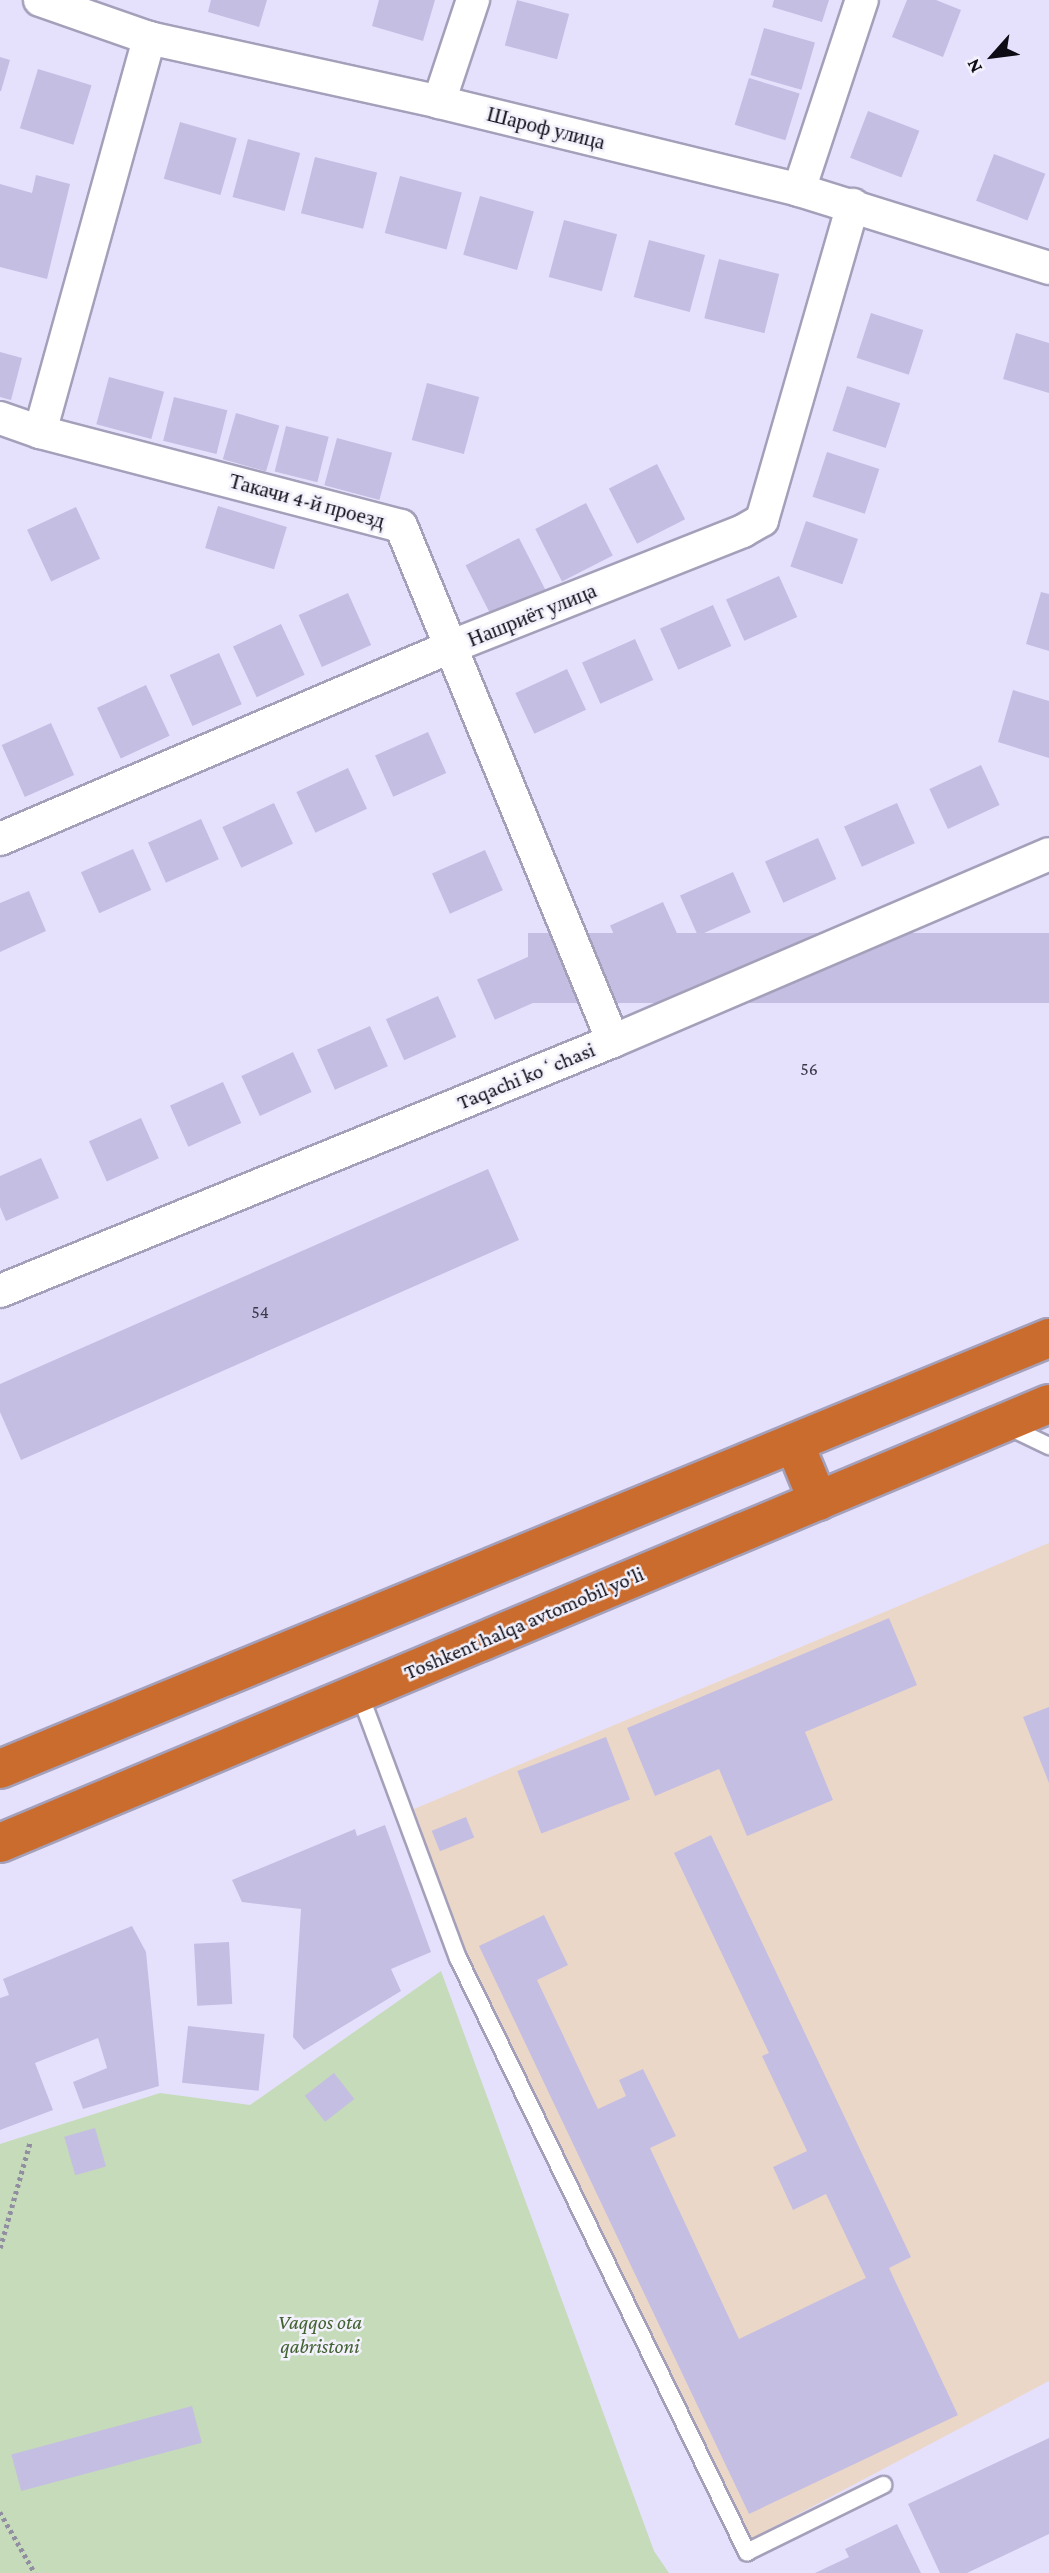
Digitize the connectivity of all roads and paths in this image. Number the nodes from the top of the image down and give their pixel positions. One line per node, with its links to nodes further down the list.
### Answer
1 (40, 0): 4 (street, Шароф улица)
2 (473, 0): 6 (street)
3 (862, 0): 7 (street)
4 (110, 13): 5 (street, Шароф улица)
5 (149, 38): 6 (street, Шароф улица); 11 (street)
6 (439, 102): 7 (street, Шароф улица)
7 (799, 190): 8 (street, Шароф улица)
8 (853, 205): 9 (street, Шароф улица); 12 (street, Нашриёт улица)
9 (1049, 268)
10 (0, 418): 11 (street, Такачи 4-й проезд)
11 (40, 432): 12 (street, Такачи 4-й проезд)
12 (450, 647): 13 (street, Нашриёт улица); 15 (street, Такачи 4-й проезд)
13 (0, 839)
14 (1049, 854): 15 (street, Taqachi koʻchasi)
15 (613, 1041): 16 (street, Taqachi koʻchasi)
16 (0, 1291)
17 (1049, 1338): 20 (highway)
18 (1049, 1404): 19 (highway, Toshkent halqa avtomobil yo'li)
19 (1002, 1424): 21 (lane); 22 (highway, Toshkent halqa avtomobil yo'li)
20 (794, 1443): 22 (highway); 24 (highway)
21 (1049, 1446)
22 (818, 1501): 23 (highway, Toshkent halqa avtomobil yo'li)
23 (359, 1692): 25 (highway, Toshkent halqa avtomobil yo'li); 28 (lane)
24 (0, 1769)
25 (0, 1843)
26 (30, 2142): 27 (path)
27 (0, 2248)
28 (883, 2485)
29 (0, 2512): 30 (path)
30 (35, 2573)

